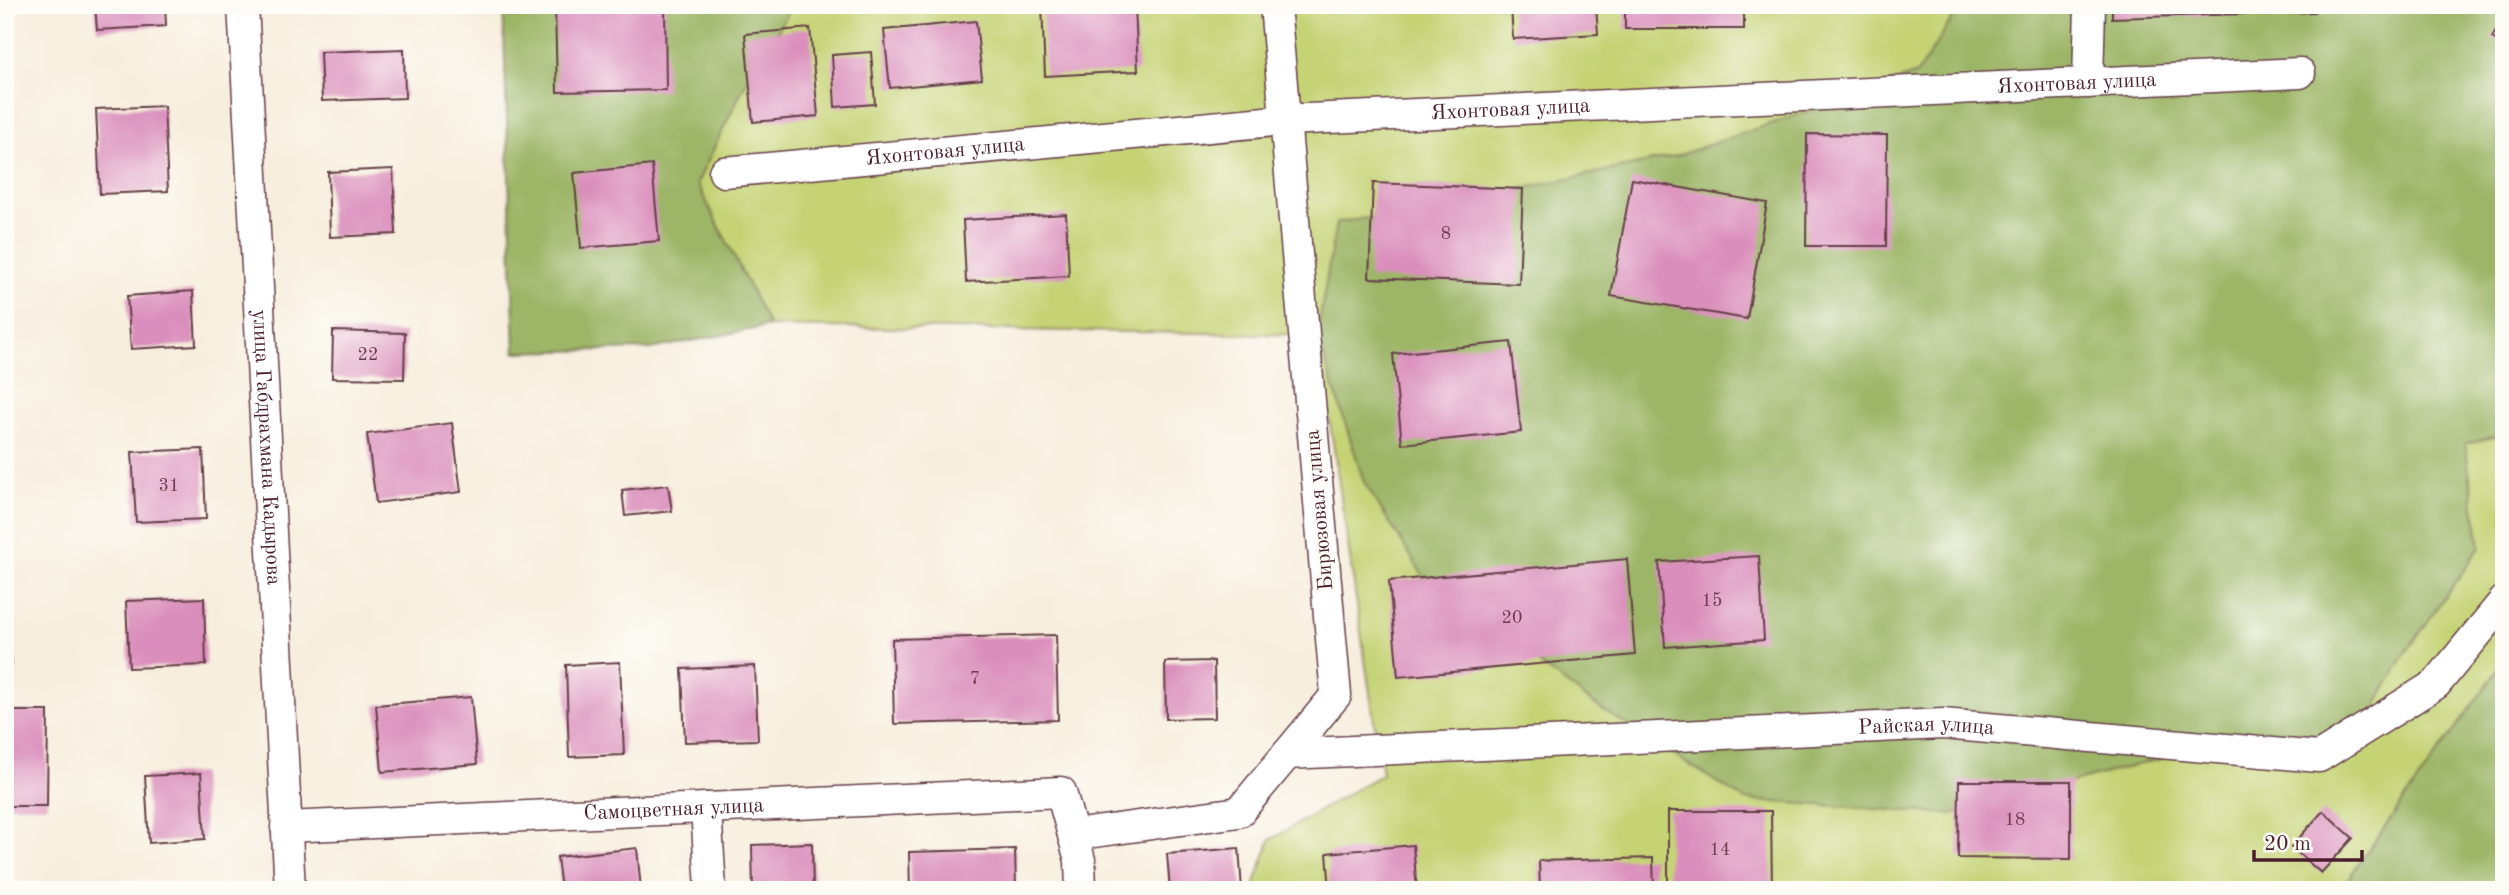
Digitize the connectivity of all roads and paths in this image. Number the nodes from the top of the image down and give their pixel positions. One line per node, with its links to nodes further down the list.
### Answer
1 (243, 5): 11 (street, улица Габдрахмана Кадырова)
2 (1275, 5): 6 (street, Бирюзовая улица)
3 (2090, 5): 5 (street)
4 (2300, 73): 5 (street, Яхонтовая улица)
5 (2088, 82): 6 (street, Яхонтовая улица)
6 (1286, 120): 7 (street, Яхонтовая улица); 9 (street, Бирюзовая улица)
7 (724, 172)
8 (2504, 601): 9 (street, Райская улица)
9 (1287, 754): 12 (street, Бирюзовая улица)
10 (706, 808): 11 (street, Самоцветная улица); 12 (street, Самоцветная улица); 14 (street)
11 (286, 827): 13 (street, улица Габдрахмана Кадырова)
12 (1073, 835): 15 (street)
13 (290, 890)
14 (711, 890)
15 (1082, 890)

